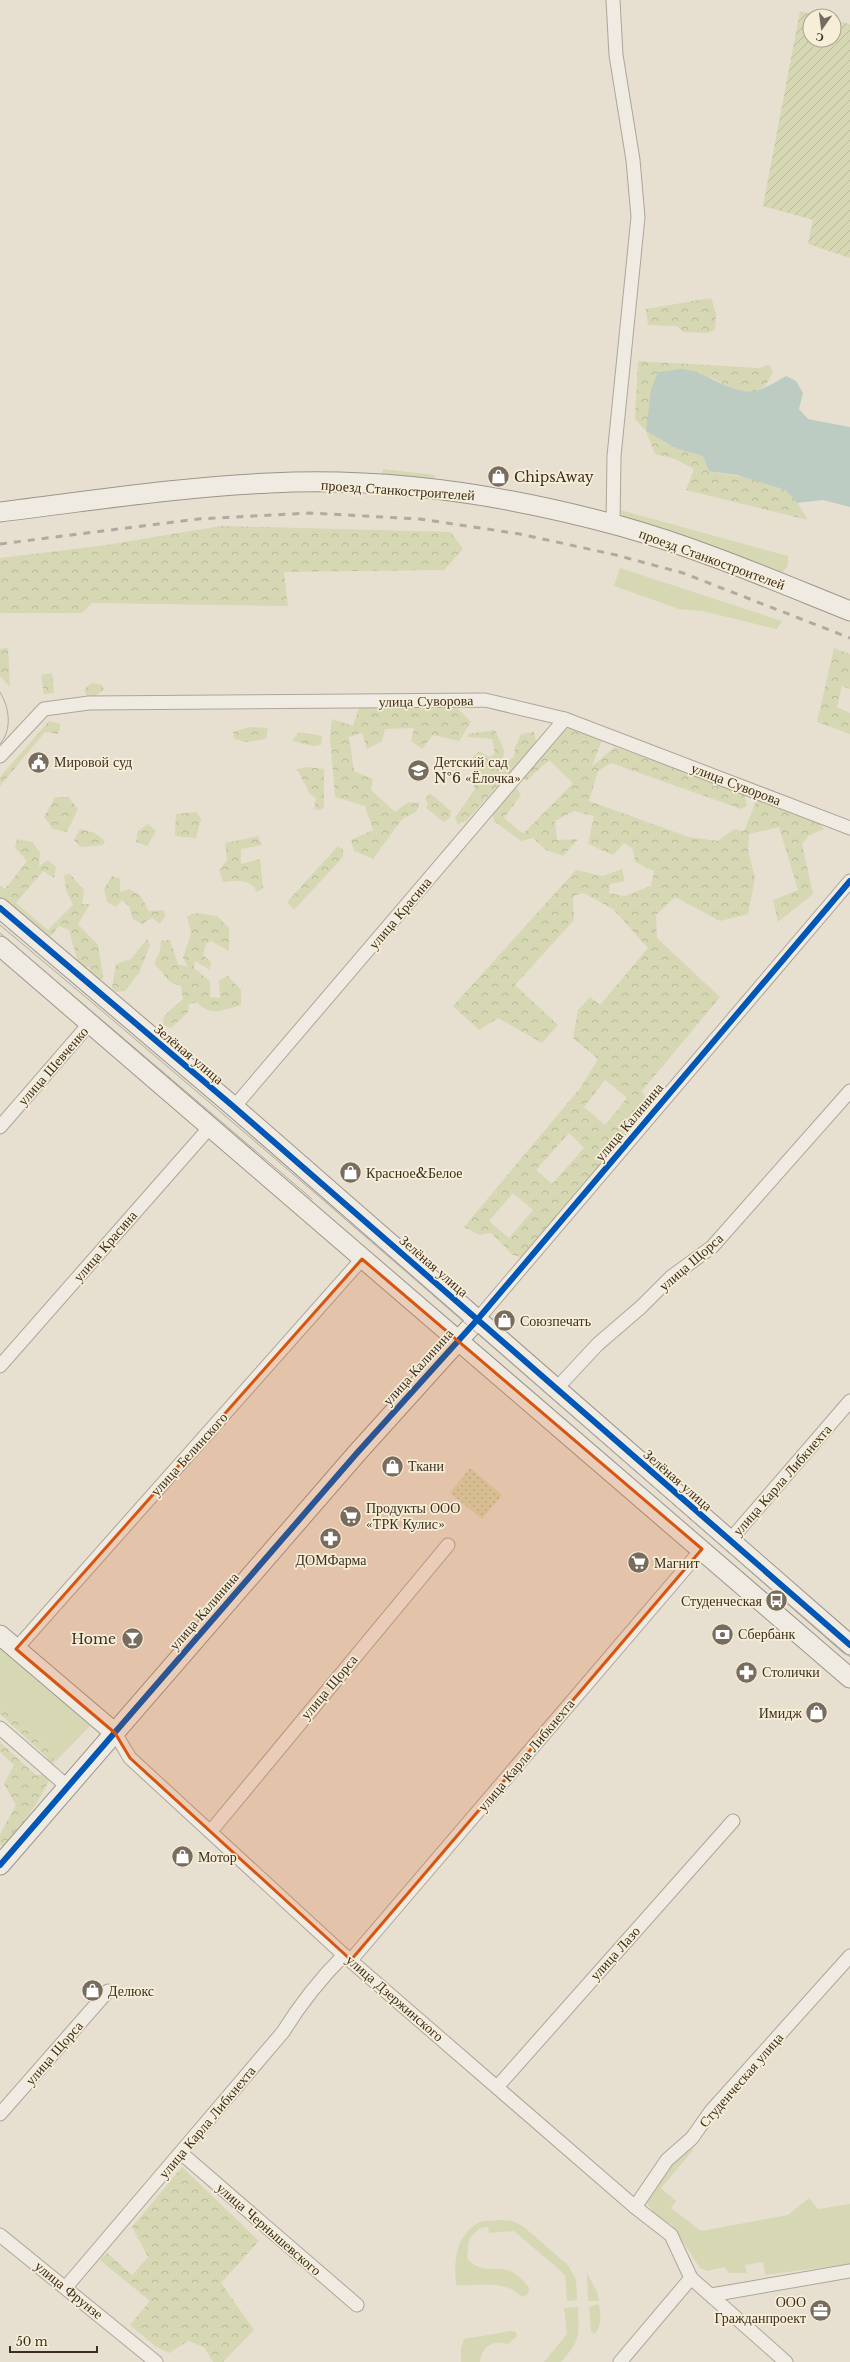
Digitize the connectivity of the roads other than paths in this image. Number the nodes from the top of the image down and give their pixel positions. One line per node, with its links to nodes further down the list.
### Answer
1 (613, 0): 3 (street)
2 (0, 512): 3 (street, проезд Станкостроителей)
3 (613, 524): 4 (street, проезд Станкостроителей)
4 (850, 611)
5 (566, 719): 6 (street, улица Суворова); 7 (street, улица Суворова); 13 (street, улица Красина)
6 (0, 756)
7 (850, 828)
8 (850, 881): 17 (street, улица Калинина)
9 (0, 908): 13 (street, Зелёная улица)
10 (0, 947): 11 (street)
11 (90, 1023): 14 (street, улица Шевченко); 15 (street)
12 (850, 1091): 20 (street, улица Щорса)
13 (234, 1107): 17 (street, Зелёная улица)
14 (0, 1127)
15 (210, 1127): 16 (street); 19 (street, улица Красина)
16 (362, 1258): 18 (street); 27 (street, улица Белинского)
17 (477, 1320): 18 (street, улица Калинина); 20 (street, Зелёная улица)
18 (457, 1341): 24 (street); 30 (street, улица Калинина)
19 (0, 1366)
20 (556, 1389): 22 (street, Зелёная улица)
21 (850, 1401): 22 (street, улица Карла Либкнехта)
22 (730, 1540): 26 (street, Зелёная улица)
23 (448, 1545): 33 (street, улица Щорса)
24 (702, 1549): 28 (street); 36 (street, улица Карла Либкнехта)
25 (0, 1636): 27 (street, улица Дзержинского)
26 (850, 1645)
27 (16, 1649): 30 (street, улица Дзержинского)
28 (850, 1678)
29 (0, 1728): 31 (street)
30 (114, 1733): 31 (street, улица Калинина); 33 (street, улица Дзержинского)
31 (68, 1787): 34 (street, улица Калинина)
32 (732, 1821): 38 (street, улица Лазо)
33 (211, 1831): 36 (street, улица Дзержинского)
34 (0, 1865)
35 (850, 1956): 41 (street, Студенческая улица)
36 (348, 1958): 38 (street, улица Дзержинского); 40 (street, улица Карла Либкнехта)
37 (108, 1991): 39 (street, улица Щорса)
38 (498, 2086): 41 (street, улица Дзержинского)
39 (0, 2114)
40 (181, 2153): 45 (street, улица Карла Либкнехта); 47 (street, улица Чернышевского)
41 (635, 2207): 44 (street, улица Дзержинского)
42 (0, 2235): 45 (street, улица Фрунзе)
43 (850, 2271): 46 (street)
44 (691, 2278): 46 (street, улица Дзержинского); 49 (street)
45 (66, 2287): 48 (street, улица Фрунзе)
46 (711, 2295): 50 (street, улица Дзержинского)
47 (357, 2305)
48 (156, 2362)
49 (620, 2362)
50 (786, 2362)

